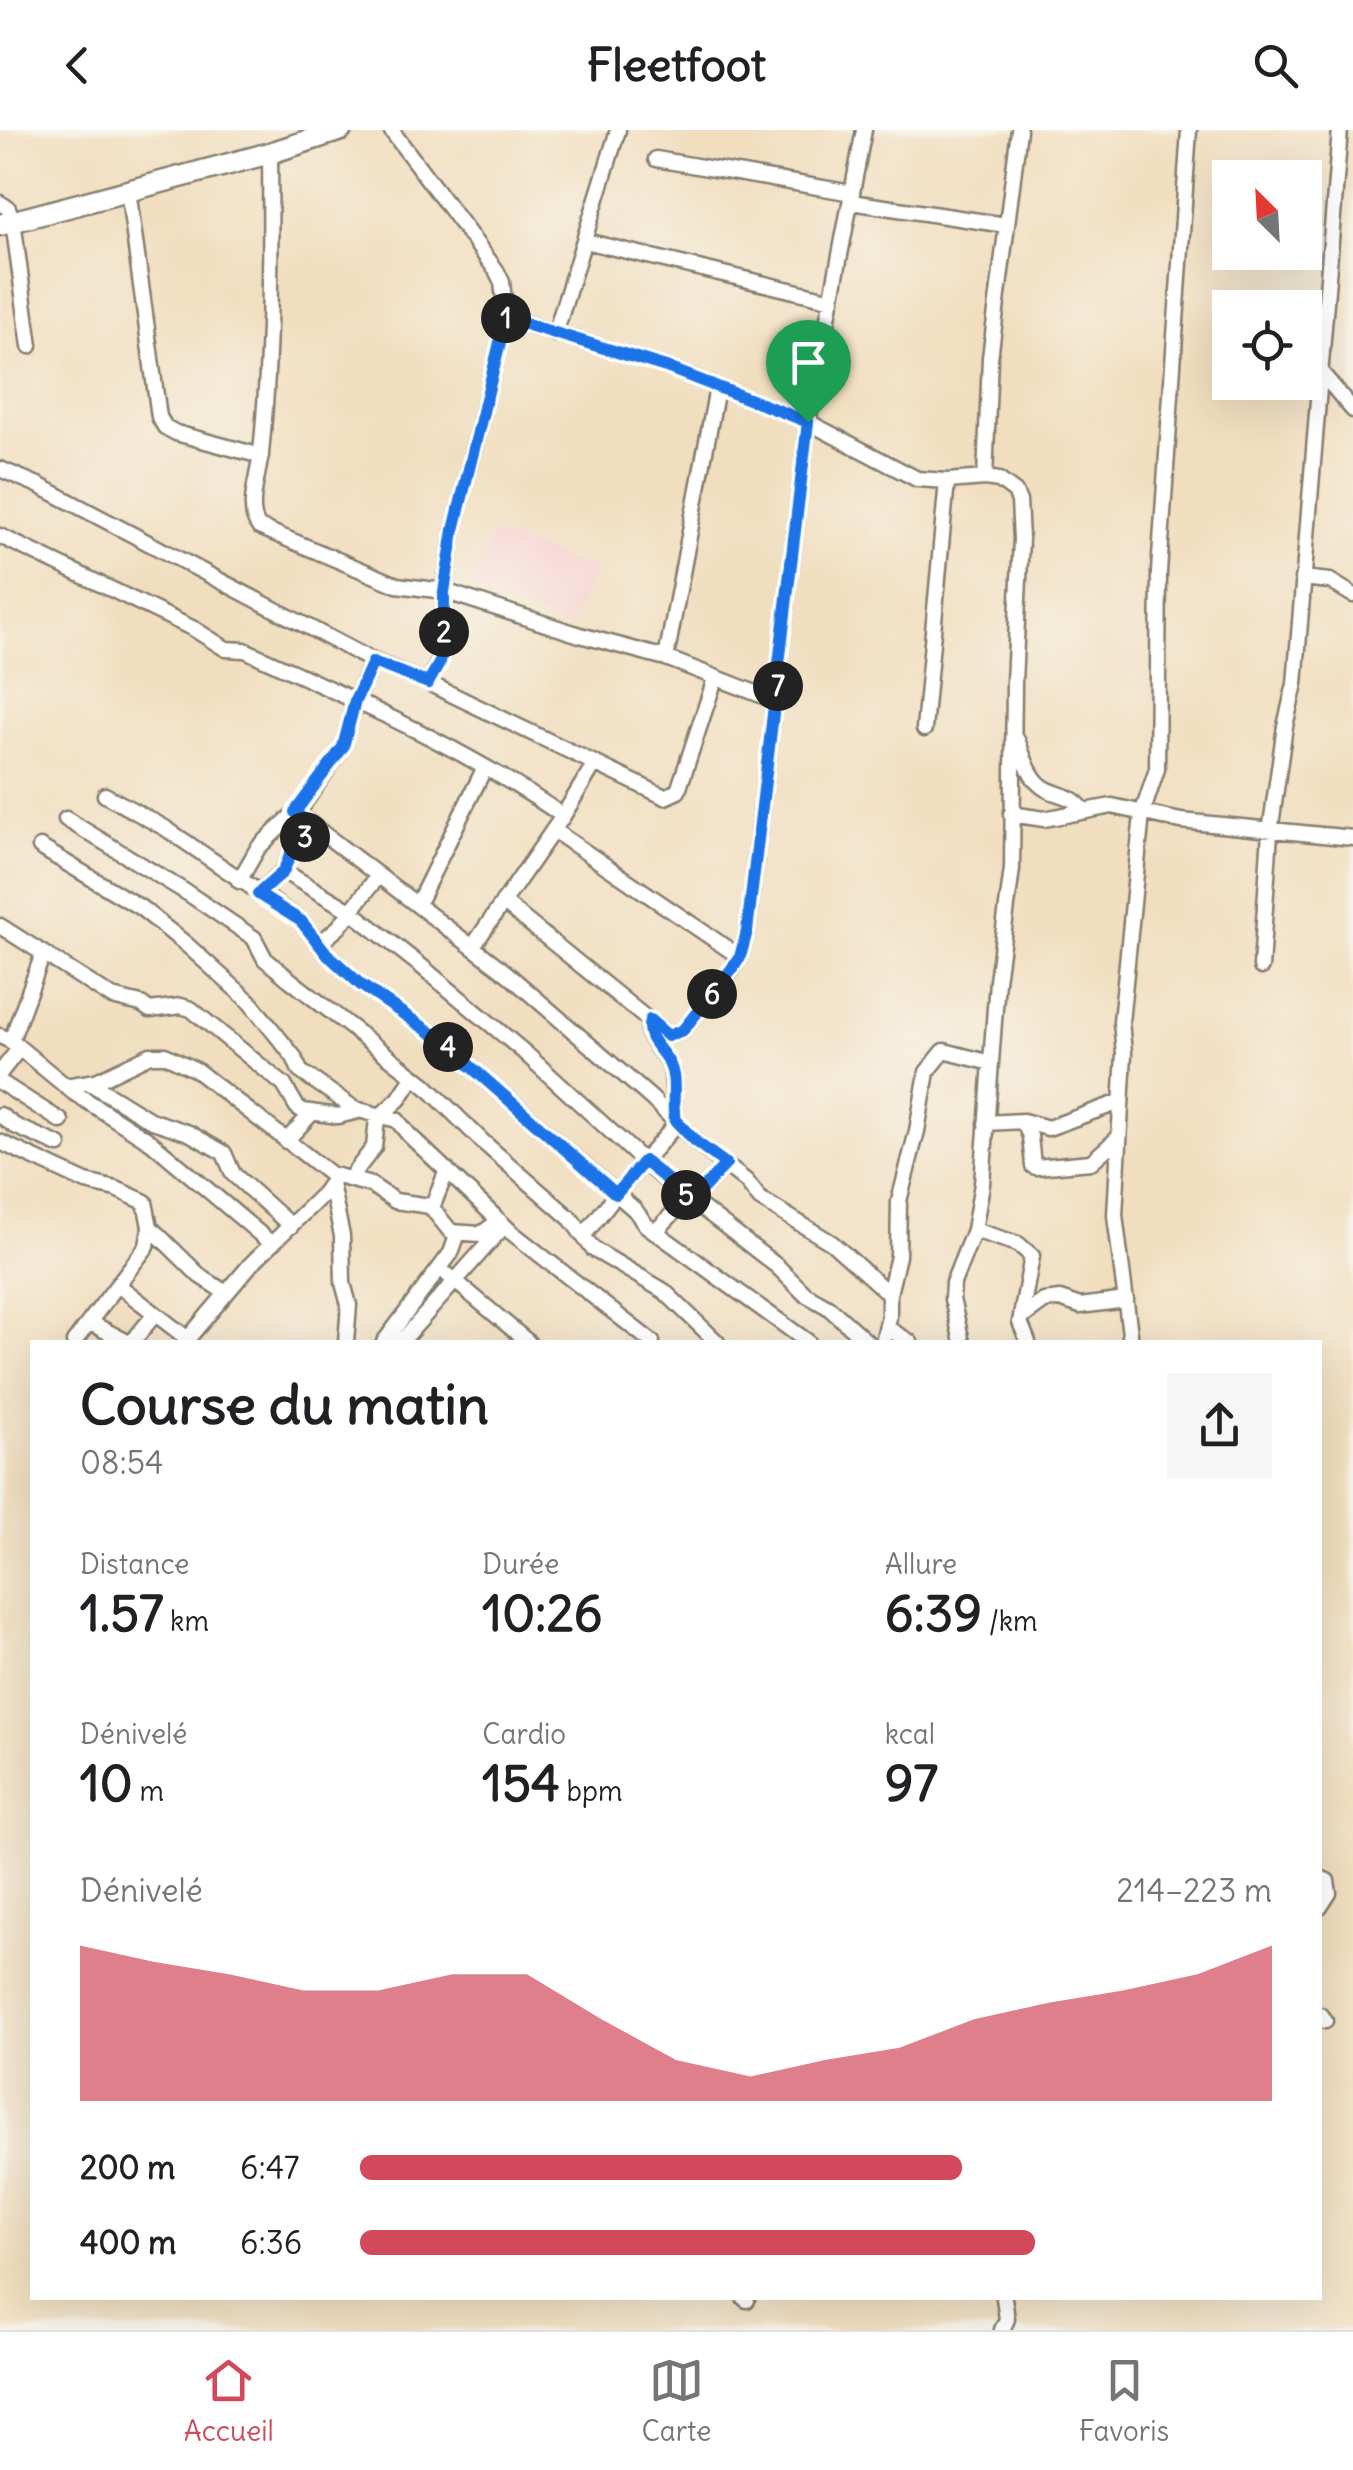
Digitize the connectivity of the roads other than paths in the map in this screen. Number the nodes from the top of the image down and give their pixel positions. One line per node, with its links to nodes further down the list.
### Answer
1 (341, 130): 9 (highway)
2 (391, 130): 18 (street)
3 (618, 130): 16 (street)
4 (864, 130): 12 (street)
5 (1019, 130): 15 (street)
6 (1189, 130): 49 (street)
7 (1337, 130): 8 (street); 19 (street)
8 (1353, 131)
9 (270, 153): 11 (highway); 27 (street)
10 (656, 159): 12 (street)
11 (128, 190): 14 (highway); 27 (street)
12 (852, 197): 15 (street); 17 (street)
13 (0, 203): 14 (street)
14 (6, 223): 21 (street)
15 (1006, 225): 29 (street)
16 (586, 241): 17 (street); 20 (street)
17 (832, 300): 26 (street)
18 (506, 318): 20 (street); 33 (street)
19 (1322, 330)
20 (555, 334): 23 (street)
21 (30, 346)
22 (1322, 374): 25 (street)
23 (717, 388): 26 (street); 35 (street)
24 (1317, 400): 32 (street)
25 (1353, 410)
26 (808, 422): 30 (street); 40 (street)
27 (261, 456): 33 (street)
28 (0, 469): 36 (street)
29 (984, 478): 30 (street); 42 (street)
30 (947, 482): 41 (street)
31 (0, 536): 39 (street)
32 (1302, 578): 34 (street); 54 (street)
33 (444, 592): 35 (street); 38 (street)
34 (1353, 595)
35 (666, 658): 37 (street)
36 (373, 662): 38 (street); 39 (street)
37 (715, 679): 40 (street); 43 (street)
38 (428, 683): 43 (street)
39 (355, 701): 44 (street); 47 (street)
40 (776, 701): 68 (street)
41 (924, 729)
42 (1014, 733): 46 (street); 48 (street)
43 (594, 763): 50 (street)
44 (485, 767): 50 (street); 61 (street)
45 (105, 796): 59 (street)
46 (1084, 811): 48 (street); 49 (street)
47 (295, 812): 52 (street); 59 (street)
48 (1012, 814): 72 (street)
49 (1142, 814): 54 (street); 78 (street)
50 (563, 816): 53 (street)
51 (66, 820): 74 (street)
52 (312, 827): 57 (street); 58 (street)
53 (554, 830): 62 (street); 68 (street)
54 (1270, 832): 55 (street); 69 (street)
55 (1353, 838)
56 (40, 847): 79 (street)
57 (283, 872): 60 (street); 63 (street)
58 (378, 876): 61 (street); 63 (street)
59 (239, 881): 60 (street)
60 (258, 894): 65 (street)
61 (418, 902): 66 (street)
62 (503, 902): 66 (street); 70 (street)
63 (352, 912): 65 (street); 91 (street)
64 (0, 926): 67 (street)
65 (318, 944): 95 (street)
66 (473, 946): 83 (street)
67 (44, 954): 71 (street); 80 (street)
68 (740, 957): 70 (street)
69 (1261, 967)
70 (650, 1020): 83 (street)
71 (10, 1042): 73 (street); 77 (street)
72 (991, 1063): 86 (street); 110 (street)
73 (0, 1073)
74 (414, 1076): 82 (street); 104 (street)
75 (0, 1082): 84 (street)
76 (90, 1083): 77 (street); 88 (street); 99 (street)
77 (65, 1086): 105 (street)
78 (1120, 1102): 85 (street); 87 (street)
79 (358, 1110): 80 (street); 82 (street)
80 (312, 1113): 88 (street)
81 (0, 1115): 90 (street)
82 (380, 1116): 93 (street); 94 (street)
83 (675, 1120): 91 (street); 92 (street)
84 (61, 1121)
85 (1023, 1121): 86 (street); 87 (street)
86 (986, 1123): 101 (street)
87 (1118, 1138): 111 (street)
88 (286, 1141): 94 (street)
89 (0, 1142): 100 (street)
90 (60, 1145)
91 (644, 1161): 95 (street); 96 (street)
92 (726, 1164): 96 (street); 110 (street)
93 (447, 1170): 97 (street); 98 (street)
94 (339, 1179): 97 (street); 99 (street); 122 (street)
95 (616, 1194): 102 (street); 104 (street)
96 (692, 1200): 102 (street); 128 (street)
97 (432, 1208): 103 (street)
98 (502, 1223): 103 (street); 107 (street); 125 (street)
99 (291, 1226): 105 (street)
100 (150, 1228): 108 (street); 109 (street)
101 (974, 1230): 113 (street); 129 (street)
102 (656, 1231): 127 (street)
103 (458, 1233): 106 (street)
104 (585, 1234): 126 (street)
105 (272, 1244): 109 (street)
106 (440, 1268): 107 (street); 123 (street)
107 (454, 1281): 116 (street); 124 (street)
108 (118, 1285): 112 (street); 114 (street)
109 (226, 1293): 121 (street)
110 (889, 1294): 115 (street)
111 (1126, 1300): 113 (street); 131 (street)
112 (155, 1314): 119 (street); 120 (street)
113 (1021, 1318): 130 (street)
114 (89, 1322): 117 (street); 118 (street)
115 (885, 1335)
116 (506, 1336)
117 (76, 1340)
118 (126, 1340)
119 (132, 1340)
120 (185, 1340)
121 (187, 1340)
122 (346, 1340)
123 (386, 1340)
124 (403, 1340)
125 (649, 1340)
126 (714, 1340)
127 (805, 1340)
128 (865, 1340)
129 (958, 1340)
130 (1027, 1340)
131 (1132, 1340)
132 (1322, 1879): 133 (street)
133 (1322, 1904)
134 (1004, 2300): 135 (street)
135 (1002, 2330)

